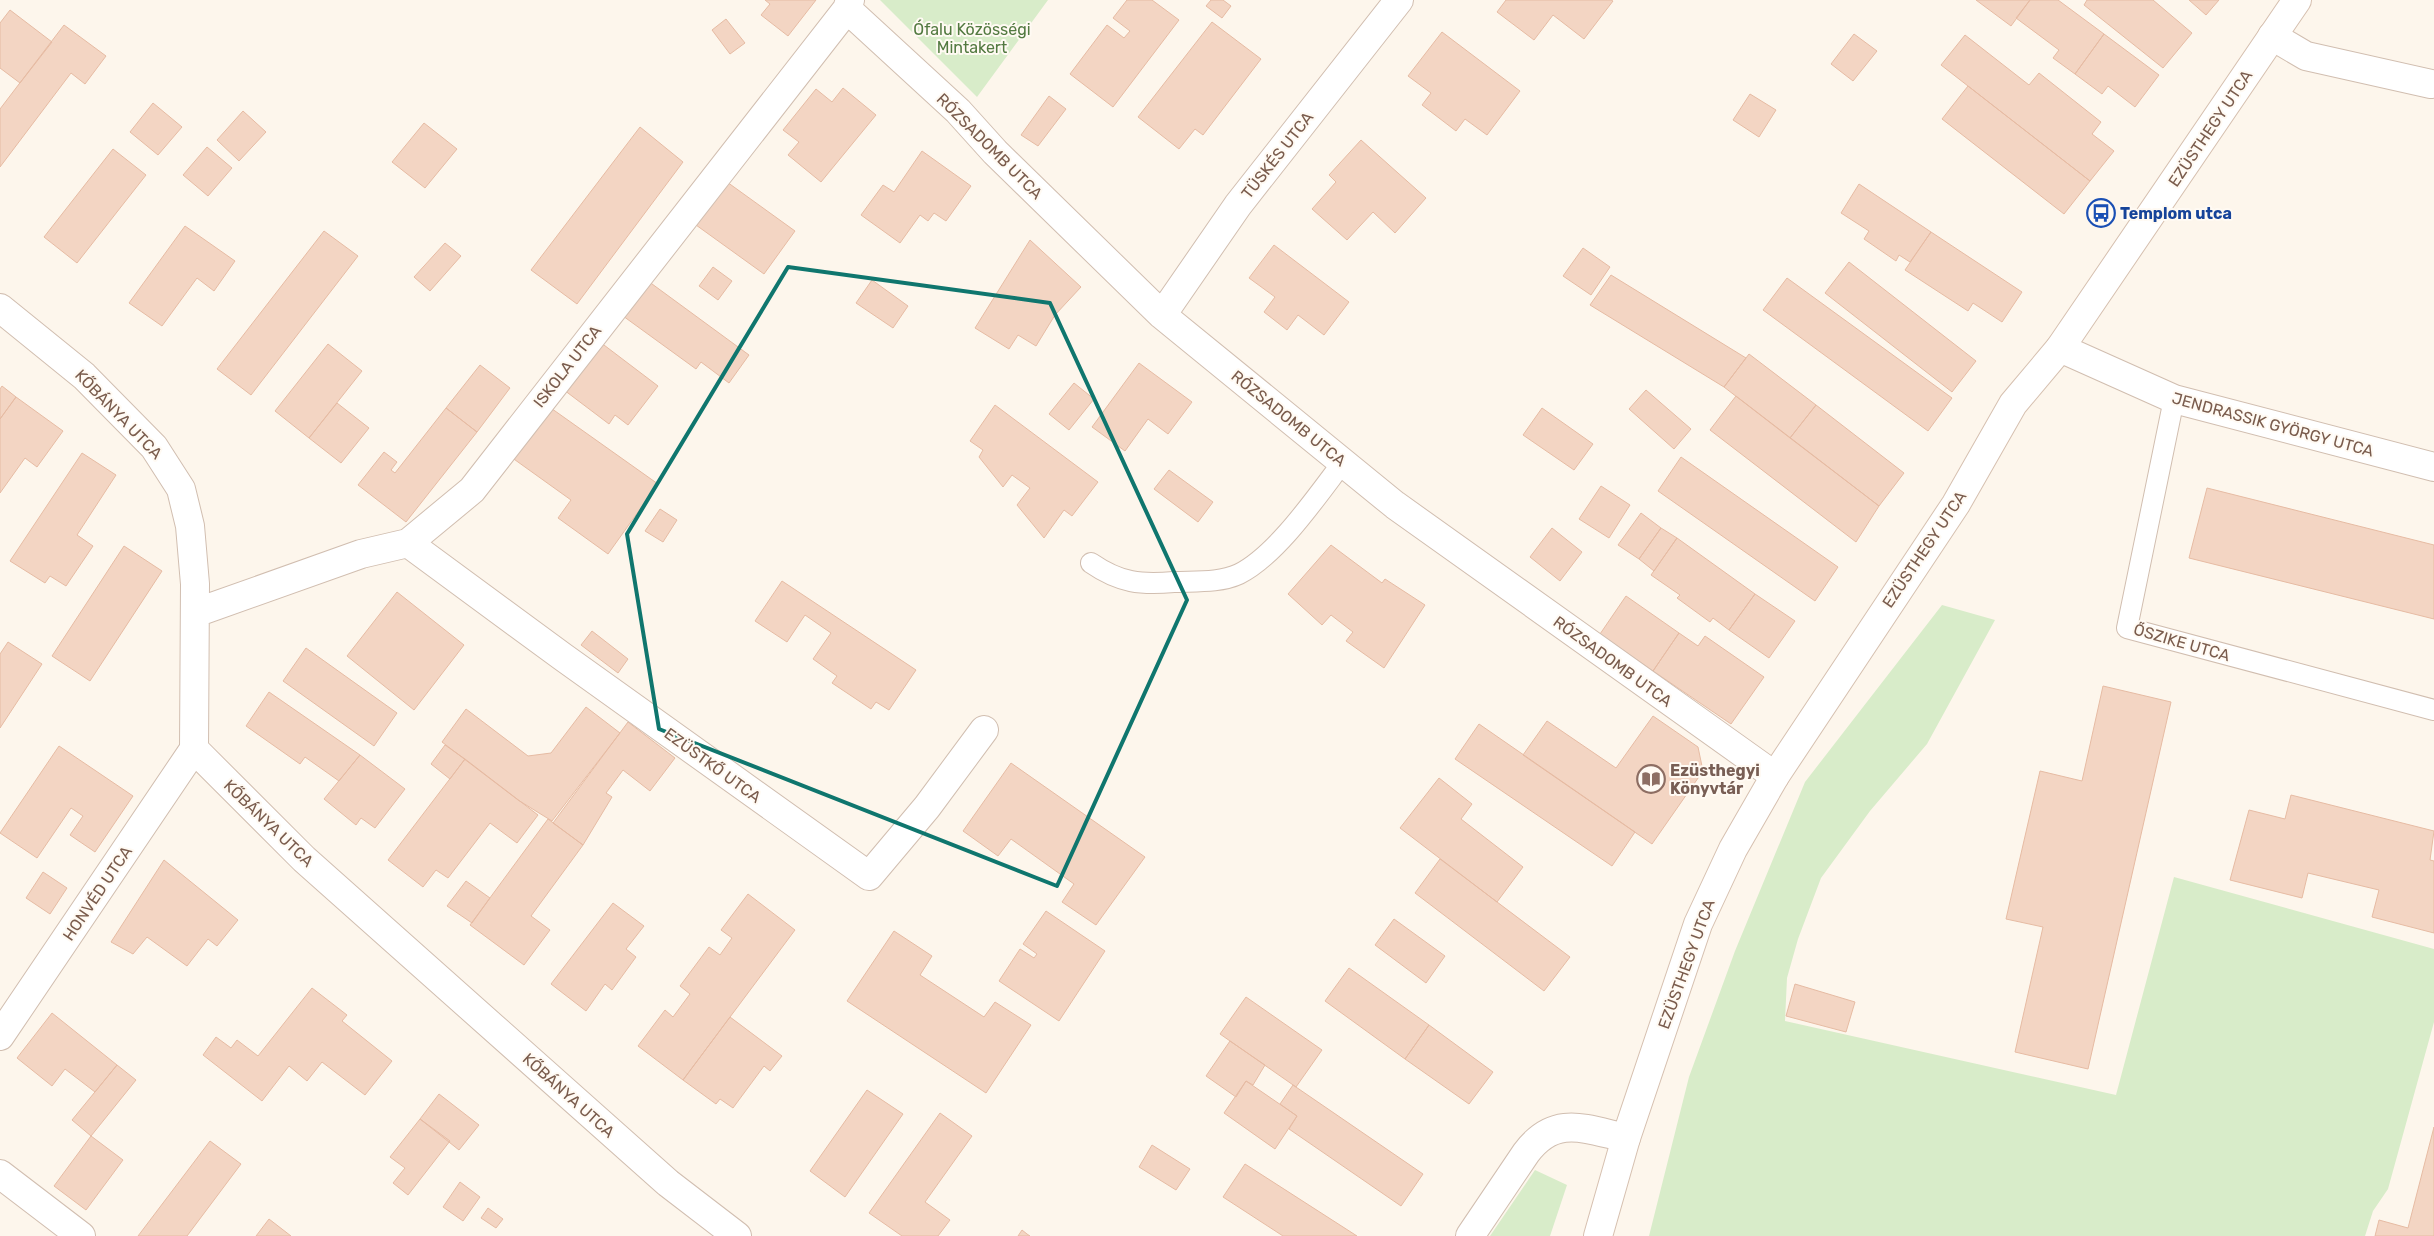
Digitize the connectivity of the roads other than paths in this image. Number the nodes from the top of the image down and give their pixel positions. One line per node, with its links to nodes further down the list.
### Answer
1 (1400, 0): 7 (street, TÜSKÉS UTCA)
2 (2297, 0): 4 (street, EZÜSTHEGY UTCA)
3 (849, 4): 7 (street, RÓZSADOMB UTCA); 12 (street, ISKOLA UTCA)
4 (2272, 36): 5 (street); 8 (street, EZÜSTHEGY UTCA)
5 (2432, 85)
6 (0, 308): 14 (street, KŐBÁNYA UTCA)
7 (1162, 314): 10 (street, RÓZSADOMB UTCA)
8 (2060, 348): 9 (street, JENDRASSIK GYÖRGY UTCA); 18 (street, EZÜSTHEGY UTCA)
9 (2174, 398): 11 (street, JENDRASSIK GYÖRGY UTCA); 15 (lane, ŐSZIKE UTCA)
10 (1343, 462): 13 (lane); 18 (street, RÓZSADOMB UTCA)
11 (2434, 467)
12 (408, 543): 14 (street, ISKOLA UTCA); 16 (street, EZÜSTKŐ UTCA)
13 (1091, 563)
14 (195, 613): 17 (street, KŐBÁNYA UTCA)
15 (2434, 710)
16 (984, 730)
17 (194, 749): 19 (street, HONVÉD UTCA); 23 (street, KŐBÁNYA UTCA)
18 (1774, 776): 20 (street, EZÜSTHEGY UTCA)
19 (0, 1036)
20 (1626, 1138): 24 (street); 25 (street, EZÜSTHEGY UTCA)
21 (0, 1174): 22 (street)
22 (81, 1236)
23 (737, 1236)
24 (1470, 1236)
25 (1598, 1236)

